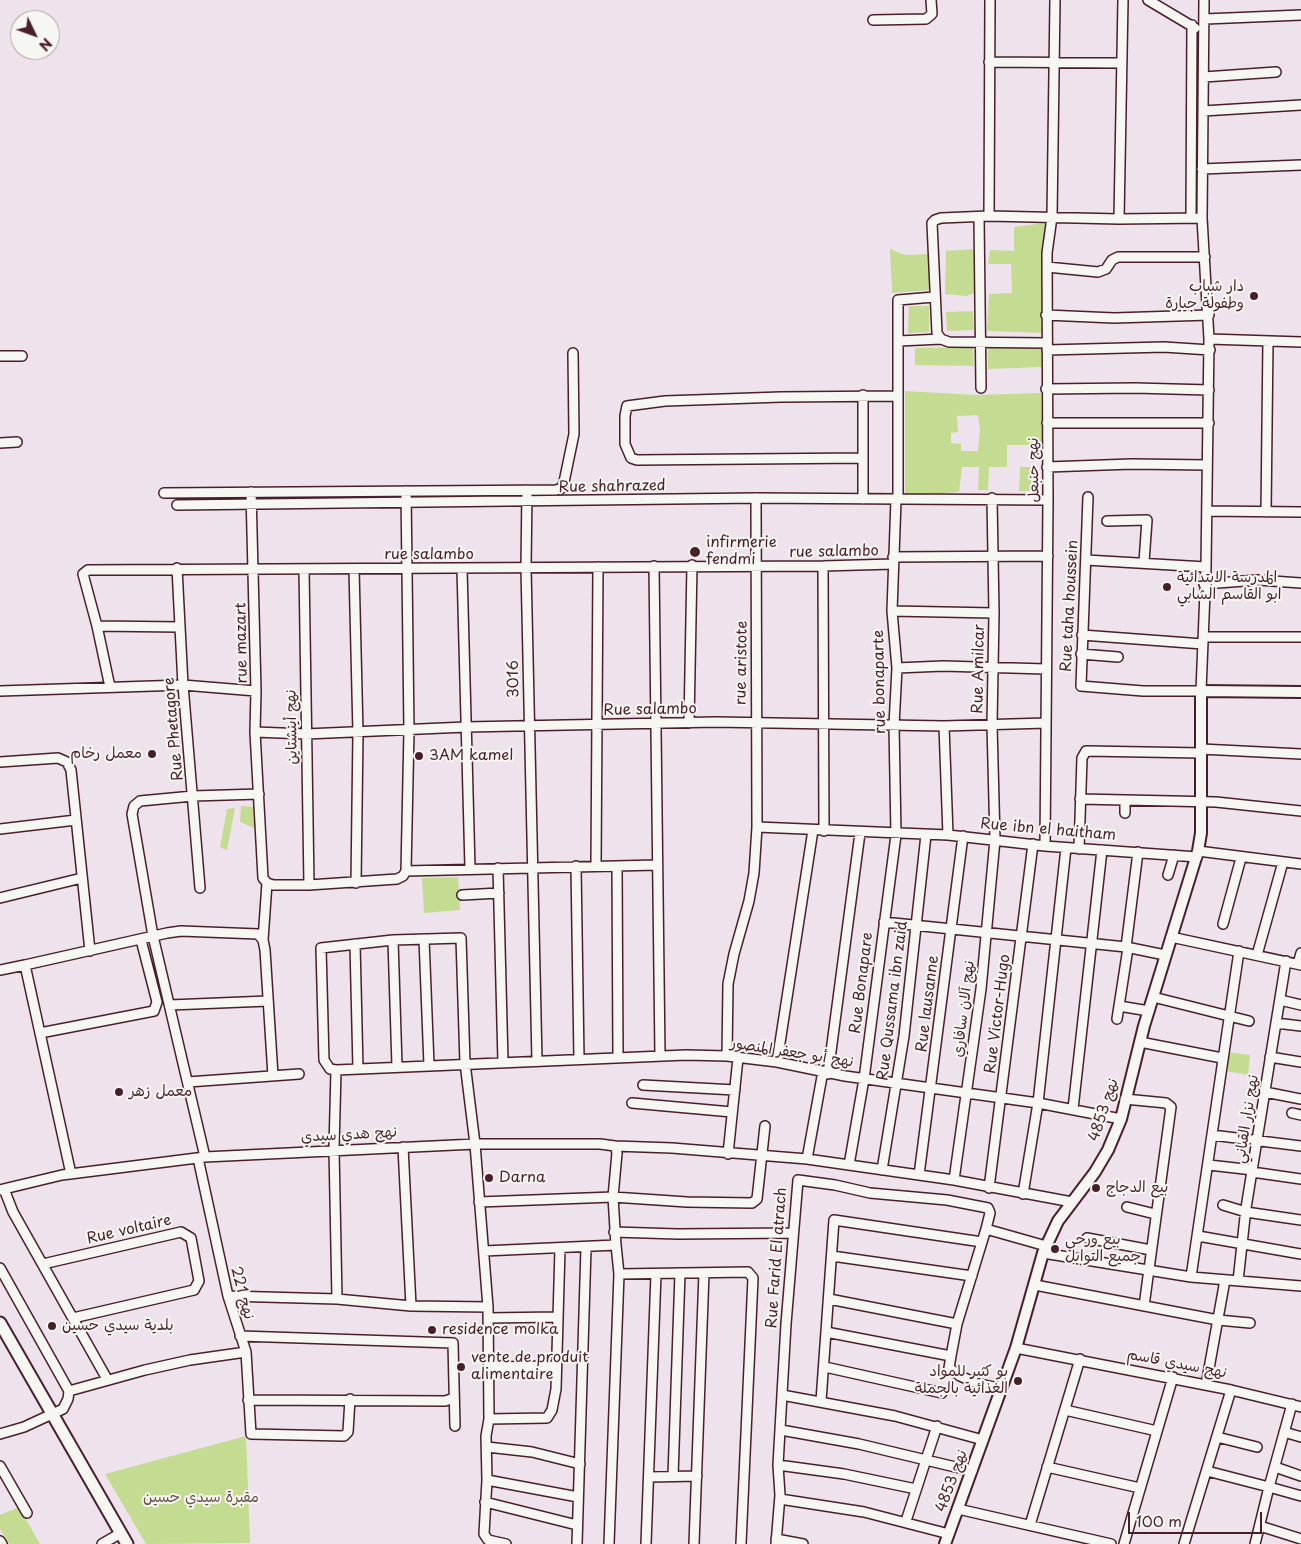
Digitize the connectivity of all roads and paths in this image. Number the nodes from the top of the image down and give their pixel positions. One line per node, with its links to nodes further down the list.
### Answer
1 (931, 0): 9 (street)
2 (990, 0): 12 (street)
3 (1055, 0): 13 (street, نهج حنبعل)
4 (1123, 0): 14 (street)
5 (1148, 0): 10 (street)
6 (1204, 0): 8 (street)
7 (1301, 15): 8 (street)
8 (1205, 19): 11 (street)
9 (874, 20)
10 (1192, 25): 11 (street); 23 (street)
11 (1205, 35): 16 (street)
12 (990, 62): 13 (street); 21 (street)
13 (1055, 63): 14 (street); 22 (street, نهج حنبعل)
14 (1121, 63): 25 (street)
15 (1276, 72): 16 (street)
16 (1204, 77): 18 (street)
17 (1301, 105): 18 (street)
18 (1203, 111): 20 (street)
19 (1301, 165): 20 (street)
20 (1202, 169): 24 (street)
21 (984, 216): 22 (street); 28 (street); 35 (street)
22 (1052, 217): 25 (street); 27 (street, نهج حنبعل)
23 (1191, 217): 24 (street); 25 (street)
24 (1202, 218): 26 (street)
25 (1119, 219)
26 (1205, 257): 27 (street); 30 (street)
27 (1046, 267): 29 (street, نهج حنبعل)
28 (934, 296): 31 (street); 33 (street, rue bonaparte)
29 (1046, 315): 30 (street); 37 (street, نهج حنبعل)
30 (1209, 315): 32 (street)
31 (941, 339): 33 (street); 35 (street)
32 (1209, 339): 34 (street); 38 (street)
33 (898, 341): 46 (street, rue bonaparte)
34 (1268, 341): 36 (street); 69 (street)
35 (982, 342): 37 (street); 42 (street)
36 (1301, 342)
37 (1046, 346): 38 (street); 43 (street, نهج حنبعل)
38 (1210, 350): 44 (street)
39 (573, 352): 55 (street)
40 (0, 356): 41 (street)
41 (22, 356)
42 (982, 388)
43 (1046, 389): 44 (street); 47 (street, نهج حنبعل)
44 (1209, 390): 48 (street)
45 (863, 396): 46 (street); 51 (street); 51 (street)
46 (898, 396): 62 (street, rue bonaparte)
47 (1047, 423): 48 (street); 53 (street, نهج حنبعل)
48 (1209, 423): 52 (street)
49 (17, 442): 50 (street)
50 (0, 443)
51 (862, 458): 61 (street)
52 (1207, 465): 53 (street); 68 (street)
53 (1047, 467): 63 (street, نهج حنبعل)
54 (406, 490): 55 (street); 56 (street); 65 (street)
55 (526, 490): 64 (street, 3016)
56 (251, 492): 57 (street); 67 (street, rue mazart)
57 (164, 493)
58 (1088, 497): 75 (street, Rue taha houssein)
59 (756, 498): 61 (street, Rue shahrazed); 64 (street, Rue shahrazed); 81 (street, rue aristote)
60 (992, 498): 62 (street, Rue shahrazed); 63 (street, Rue shahrazed); 72 (street, Rue Amilcar)
61 (863, 499): 62 (street, Rue shahrazed)
62 (897, 500): 74 (street, rue bonaparte)
63 (1048, 500): 73 (street, نهج حنبعل)
64 (526, 501): 65 (street, Rue shahrazed); 84 (street, 3016)
65 (406, 503): 67 (street, Rue shahrazed); 88 (street)
66 (177, 505): 67 (street, Rue shahrazed)
67 (252, 505): 85 (street, rue mazart)
68 (1207, 511): 69 (street); 82 (street)
69 (1266, 512): 70 (street)
70 (1301, 512)
71 (1107, 521): 76 (street)
72 (994, 555): 73 (street, rue salambo); 74 (street, rue salambo); 93 (street, Rue Amilcar)
73 (1048, 556): 103 (street, نهج حنبعل)
74 (893, 560): 79 (street, rue salambo); 92 (street, rue bonaparte)
75 (1086, 560): 76 (street); 96 (street, Rue taha houssein)
76 (1144, 562): 82 (street)
77 (692, 565): 78 (street, rue salambo); 81 (street, rue salambo); 112 (street)
78 (654, 566): 80 (street, rue salambo); 111 (street)
79 (823, 566): 81 (street, rue salambo); 113 (street)
80 (598, 567): 84 (street, rue salambo); 115 (street)
81 (757, 567): 110 (street, rue aristote)
82 (1206, 567): 91 (street)
83 (177, 568): 85 (street, rue salambo); 94 (street, rue salambo); 95 (street, Rue Phetagore)
84 (526, 568): 89 (street, rue salambo); 120 (street, 3016)
85 (254, 569): 86 (street, rue salambo); 107 (street, rue mazart)
86 (304, 569): 87 (street, rue salambo); 124 (street, نهج أينشتاين)
87 (354, 569): 88 (street, rue salambo); 123 (street)
88 (407, 569): 89 (street, rue salambo); 122 (street)
89 (462, 569): 119 (street)
90 (1301, 583): 91 (street)
91 (1204, 584): 98 (street)
92 (892, 612): 93 (street); 101 (street, rue bonaparte)
93 (994, 612): 102 (street, Rue Amilcar)
94 (97, 626): 95 (street); 105 (street, rue salambo)
95 (180, 626): 104 (street, Rue Phetagore)
96 (1082, 635): 98 (street); 99 (street, Rue taha houssein)
97 (1301, 637): 98 (street)
98 (1203, 640): 108 (street)
99 (1081, 654): 100 (street); 108 (street, Rue taha houssein)
100 (1118, 657)
101 (897, 668): 102 (street); 116 (street, rue bonaparte)
102 (993, 669): 103 (street); 117 (street, Rue Amilcar)
103 (1046, 669): 114 (street, نهج حنبعل)
104 (184, 685): 105 (street); 107 (street); 129 (street, Rue Phetagore)
105 (110, 687): 106 (street)
106 (0, 691)
107 (256, 691): 121 (street, rue mazart)
108 (1201, 691): 109 (street); 125 (street, نهج 4853)
109 (1301, 692)
110 (755, 722): 112 (street, Rue salambo); 113 (street, Rue salambo); 136 (street, rue aristote)
111 (658, 723): 112 (street, Rue salambo); 115 (street, Rue salambo); 157 (street)
112 (689, 723)
113 (824, 723): 116 (street, Rue salambo); 139 (street)
114 (1046, 723): 117 (street, Rue salambo); 147 (street, نهج حنبعل)
115 (596, 725): 120 (street, Rue salambo); 159 (street)
116 (894, 725): 118 (street, Rue salambo); 141 (street, rue bonaparte)
117 (992, 725): 118 (street, Rue salambo); 145 (street, Rue Amilcar)
118 (944, 726): 143 (street)
119 (466, 727): 120 (street, Rue salambo); 122 (street, Rue salambo); 162 (street)
120 (529, 727): 161 (street, 3016)
121 (255, 732): 124 (street, Rue salambo); 128 (street, rue mazart)
122 (409, 732): 123 (street, Rue salambo); 164 (street)
123 (358, 733): 124 (street, Rue salambo); 168 (street)
124 (306, 734): 169 (street, نهج أينشتاين)
125 (1202, 751): 126 (street); 130 (street); 132 (street, نهج 4853)
126 (1301, 754)
127 (0, 762): 135 (street)
128 (259, 794): 129 (street); 167 (street, rue mazart)
129 (193, 796): 170 (street, Rue Phetagore); 179 (street, نهج 221)
130 (1080, 799): 131 (street); 149 (street)
131 (1125, 801): 132 (street); 134 (street)
132 (1201, 802): 133 (street); 152 (street, نهج 4853)
133 (1301, 810)
134 (1125, 813)
135 (76, 820): 137 (street); 166 (street)
136 (757, 827): 138 (street, Rue ibn el haitham); 214 (street, rue aristote)
137 (0, 829)
138 (813, 830): 139 (street, Rue ibn el haitham); 222 (street)
139 (824, 831): 140 (street, Rue ibn el haitham)
140 (860, 833): 141 (street, Rue ibn el haitham); 229 (street)
141 (896, 835): 142 (street, Rue ibn el haitham); 174 (street, Rue Bonapare)
142 (926, 835): 143 (street, Rue ibn el haitham); 176 (street, Rue Qussama ibn zaid)
143 (948, 835): 144 (street, Rue ibn el haitham)
144 (963, 836): 145 (street, Rue ibn el haitham); 177 (street, Rue lausanne)
145 (995, 840): 146 (street, Rue ibn el haitham); 178 (street, نهج آلان سافاري)
146 (1033, 844): 147 (street, Rue ibn el haitham); 180 (street, Rue Victor-Hugo)
147 (1045, 846): 148 (street, Rue ibn el haitham)
148 (1066, 848): 149 (street, Rue ibn el haitham); 186 (street)
149 (1079, 849): 150 (street, Rue ibn el haitham)
150 (1102, 850): 151 (street, Rue ibn el haitham); 187 (street)
151 (1138, 852): 153 (street, Rue ibn el haitham); 189 (street)
152 (1198, 854): 153 (street, Rue ibn el haitham); 154 (street, Rue ibn el haitham); 181 (street, نهج 4853)
153 (1174, 855): 165 (street)
154 (1242, 858): 155 (street, Rue ibn el haitham); 175 (street)
155 (1284, 862): 156 (street, Rue ibn el haitham); 194 (street)
156 (1301, 864)
157 (657, 865): 160 (street); 213 (street)
158 (576, 866): 159 (street); 161 (street); 219 (street)
159 (596, 866): 160 (street)
160 (617, 866): 216 (street)
161 (533, 867): 163 (street); 220 (street, 3016)
162 (470, 868): 163 (street); 164 (street)
163 (498, 868): 171 (street)
164 (406, 871): 168 (street)
165 (1168, 875)
166 (82, 878): 173 (street); 190 (street)
167 (267, 883): 169 (street); 184 (street, rue mazart)
168 (356, 883): 169 (street)
169 (309, 885)
170 (200, 888)
171 (499, 892): 172 (street); 221 (street)
172 (462, 895)
173 (0, 898)
174 (884, 922): 176 (street); 232 (street, Rue Bonapare)
175 (1223, 924)
176 (916, 925): 177 (street); 234 (street, Rue Qussama ibn zaid)
177 (952, 928): 178 (street); 236 (street, Rue lausanne)
178 (987, 932): 180 (street); 238 (street, نهج آلان سافاري)
179 (153, 936): 183 (street); 184 (street); 202 (street, نهج 221)
180 (1022, 936): 186 (street); 240 (street, Rue Victor-Hugo)
181 (1171, 938): 191 (street); 193 (street, نهج 4853)
182 (424, 939): 185 (street); 224 (street); 225 (street)
183 (141, 940): 190 (street); 211 (street)
184 (263, 940): 201 (street, rue mazart)
185 (393, 940): 188 (street); 226 (street)
186 (1056, 940): 187 (street); 244 (street)
187 (1091, 943): 189 (street); 245 (street)
188 (355, 944): 227 (street); 228 (street)
189 (1127, 947): 193 (street); 204 (street)
190 (90, 951): 197 (street)
191 (1239, 951): 194 (street); 206 (street)
192 (1301, 953): 196 (street)
193 (1165, 955): 199 (street, نهج 4853)
194 (1257, 955): 195 (street)
195 (1286, 961): 196 (street); 200 (street, نهج نزار القباني)
196 (1300, 964)
197 (26, 965): 198 (street); 211 (street)
198 (0, 970)
199 (1153, 997): 205 (street, نهج 4853); 206 (street)
200 (1280, 1000): 203 (street); 209 (street, نهج نزار القباني)
201 (268, 1001): 202 (street); 231 (street, rue mazart)
202 (170, 1005): 233 (street, نهج 221)
203 (1301, 1005)
204 (1120, 1006): 205 (street); 207 (street)
205 (1149, 1011): 212 (street, نهج 4853)
206 (1228, 1017): 208 (street); 218 (street)
207 (1116, 1019)
208 (1249, 1021)
209 (1276, 1023): 210 (street); 215 (street, نهج نزار القباني)
210 (1301, 1026)
211 (40, 1034): 264 (street)
212 (1140, 1042): 218 (street); 241 (street, نهج 4853)
213 (660, 1056): 214 (street, نهج أبو جعفر المنصور); 216 (street, نهج أبو جعفر المنصور)
214 (727, 1056): 217 (street, نهج أبو جعفر المنصور)
215 (1270, 1057): 223 (street); 239 (street, نهج نزار القباني)
216 (618, 1058): 219 (street, نهج أبو جعفر المنصور)
217 (738, 1058): 222 (street, نهج أبو جعفر المنصور); 237 (street)
218 (1222, 1058): 249 (street)
219 (579, 1060): 220 (street, نهج أبو جعفر المنصور)
220 (537, 1061): 221 (street, نهج أبو جعفر المنصور)
221 (503, 1062): 224 (street, نهج أبو جعفر المنصور)
222 (777, 1062): 229 (street, نهج أبو جعفر المنصور)
223 (1301, 1062)
224 (465, 1063): 225 (street, نهج أبو جعفر المنصور); 251 (street)
225 (429, 1065): 226 (street, نهج أبو جعفر المنصور)
226 (397, 1066): 227 (street, نهج أبو جعفر المنصور)
227 (358, 1069): 228 (street, نهج أبو جعفر المنصور)
228 (336, 1070): 255 (street)
229 (826, 1072): 232 (street, نهج أبو جعفر المنصور); 259 (street)
230 (299, 1074): 231 (street)
231 (273, 1076): 233 (street)
232 (864, 1079): 234 (street, نهج أبو جعفر المنصور); 260 (street, Rue Bonapare)
233 (188, 1082): 258 (street, نهج 221)
234 (897, 1083): 236 (street, نهج أبو جعفر المنصور); 262 (street, Rue Qussama ibn zaid)
235 (644, 1086): 237 (street)
236 (931, 1087): 238 (street, نهج أبو جعفر المنصور); 265 (street, Rue lausanne)
237 (734, 1090): 246 (street)
238 (967, 1092): 240 (street, نهج أبو جعفر المنصور); 267 (street, نهج آلان سافاري)
239 (1265, 1092): 242 (street); 250 (street, نهج نزار القباني)
240 (1002, 1098): 244 (street, نهج أبو جعفر المنصور); 268 (street, Rue Victor-Hugo)
241 (1126, 1099): 247 (street, نهج 4853); 277 (street)
242 (1301, 1099)
243 (632, 1103): 246 (street)
244 (1038, 1103): 245 (street, نهج أبو جعفر المنصور); 270 (street)
245 (1073, 1109): 247 (street, نهج أبو جعفر المنصور)
246 (732, 1112): 256 (street)
247 (1121, 1119): 273 (street, نهج 4853)
248 (765, 1126): 257 (street)
249 (1212, 1135): 250 (street); 261 (street)
250 (1258, 1140): 254 (street); 263 (street, نهج نزار القباني)
251 (475, 1144): 252 (street, نهج هدي سيدي); 253 (street, نهج هدي سيدي); 272 (street)
252 (403, 1146): 255 (street, نهج هدي سيدي); 310 (street)
253 (615, 1146): 256 (street, نهج هدي سيدي); 271 (street)
254 (1301, 1146)
255 (334, 1149): 258 (street, نهج هدي سيدي); 308 (street)
256 (728, 1154): 257 (street, نهج هدي سيدي)
257 (762, 1155): 259 (street, نهج هدي سيدي); 271 (street)
258 (201, 1158): 264 (street, نهج هدي سيدي); 307 (street, نهج 221)
259 (807, 1159): 260 (street, نهج هدي سيدي)
260 (849, 1165): 262 (street, نهج هدي سيدي)
261 (1209, 1165): 263 (street); 282 (street)
262 (882, 1170): 265 (street, نهج هدي سيدي)
263 (1252, 1171): 266 (street); 276 (street, نهج نزار القباني)
264 (70, 1174): 269 (street, نهج هدي سيدي)
265 (919, 1175): 267 (street, نهج هدي سيدي)
266 (1301, 1179)
267 (954, 1180): 268 (street, نهج هدي سيدي)
268 (989, 1188): 270 (street, نهج هدي سيدي)
269 (2, 1189): 294 (street)
270 (1023, 1194): 273 (street, نهج هدي سيدي)
271 (614, 1197): 272 (street); 280 (street)
272 (479, 1202): 291 (street)
273 (1072, 1202): 289 (street, نهج 4853)
274 (1223, 1205): 276 (street)
275 (1127, 1207): 277 (street)
276 (1246, 1212): 278 (street); 285 (street, نهج نزار القباني)
277 (1155, 1214): 290 (street)
278 (1301, 1220)
279 (986, 1229): 281 (street, Rue Farid El atrach); 284 (street); 289 (street)
280 (614, 1232): 281 (street); 286 (street)
281 (792, 1233): 336 (street, Rue Farid El atrach)
282 (1198, 1236): 285 (street); 302 (street)
283 (1086, 1238): 290 (street)
284 (982, 1242): 293 (street); 301 (street)
285 (1242, 1244): 292 (street); 304 (street, نهج نزار القباني)
286 (616, 1245): 288 (street); 299 (street)
287 (560, 1248): 288 (street); 291 (street); 313 (street)
288 (586, 1248): 357 (street)
289 (1045, 1250): 296 (street); 305 (street, نهج 4853)
290 (1151, 1250): 296 (street)
291 (484, 1251): 312 (street)
292 (1301, 1254)
293 (832, 1256): 301 (street); 309 (street)
294 (43, 1264): 314 (street); 314 (street, Rue voltaire)
295 (0, 1268): 334 (street)
296 (1148, 1270): 302 (street); 311 (street)
297 (680, 1273): 298 (street); 300 (street); 364 (street)
298 (704, 1273): 365 (street); 394 (street)
299 (619, 1274): 300 (street); 391 (street)
300 (656, 1274): 367 (street)
301 (972, 1276): 319 (street)
302 (1191, 1277): 303 (street)
303 (1225, 1280): 304 (street); 316 (street)
304 (1238, 1281): 306 (street)
305 (1035, 1286): 311 (street); 322 (street, نهج 4853)
306 (1301, 1286)
307 (228, 1296): 308 (street); 321 (street, نهج 221)
308 (337, 1299): 310 (street)
309 (829, 1299): 319 (street); 320 (street)
310 (411, 1306): 312 (street)
311 (1144, 1306): 316 (street)
312 (488, 1307): 315 (street)
313 (557, 1317): 315 (street); 326 (street)
314 (73, 1318): 330 (street)
315 (488, 1318): 327 (street)
316 (1218, 1320): 318 (street); 331 (street)
317 (0, 1323): 343 (main road)
318 (1250, 1323)
319 (957, 1324): 324 (street)
320 (826, 1332): 324 (street); 328 (street)
321 (240, 1336): 323 (street, نهج 221); 337 (street)
322 (1016, 1348): 325 (street, نهج سيدي قاسم); 332 (street, نهج 4853)
323 (246, 1352): 330 (street); 339 (street, نهج 221)
324 (951, 1356): 332 (street)
325 (1080, 1360): 329 (street, نهج سيدي قاسم); 342 (street)
326 (555, 1366): 327 (street); 344 (street)
327 (488, 1367): 344 (street)
328 (825, 1368): 335 (street); 340 (street)
329 (1173, 1377): 331 (street, نهج سيدي قاسم); 348 (street)
330 (107, 1379): 334 (street)
331 (1206, 1385): 333 (street, نهج سيدي قاسم)
332 (1002, 1389): 353 (street, نهج 4853)
333 (1231, 1390): 341 (street); 351 (street, نهج سيدي قاسم)
334 (70, 1391): 343 (street)
335 (942, 1392)
336 (782, 1395): 340 (street); 347 (street, Rue Farid El atrach)
337 (454, 1398): 338 (street); 345 (street)
338 (350, 1399): 339 (street); 339 (street, نهج 221)
339 (248, 1400)
340 (821, 1401): 346 (street)
341 (1296, 1405): 349 (street)
342 (1065, 1410): 348 (street); 360 (street)
343 (53, 1415): 350 (street); 382 (main road)
344 (489, 1419): 354 (street)
345 (455, 1426)
346 (938, 1426): 353 (street); 356 (street)
347 (781, 1430): 356 (street); 358 (street, Rue Farid El atrach)
348 (1157, 1431): 370 (street)
349 (1284, 1432): 352 (street); 361 (street)
350 (0, 1434)
351 (1217, 1437): 355 (street); 363 (street, نهج سيدي قاسم)
352 (1301, 1437)
353 (983, 1440): 362 (street, نهج 4853)
354 (487, 1447): 357 (street); 368 (street)
355 (1256, 1447)
356 (928, 1460): 362 (street); 371 (street)
357 (580, 1464): 373 (street)
358 (778, 1465): 371 (street); 374 (street, Rue Farid El atrach)
359 (0, 1466): 377 (street)
360 (1047, 1467): 370 (street); 380 (street)
361 (1275, 1467): 366 (street); 369 (street)
362 (972, 1471): 376 (street, نهج 4853)
363 (1207, 1471): 369 (street); 398 (street, نهج سيدي قاسم)
364 (672, 1476): 365 (street); 367 (street)
365 (697, 1476): 393 (street)
366 (1301, 1476)
367 (648, 1477): 392 (street)
368 (487, 1480): 373 (street); 375 (street)
369 (1269, 1487): 372 (street); 381 (street)
370 (1140, 1488): 397 (street)
371 (916, 1489): 378 (street)
372 (1301, 1496)
373 (578, 1497): 379 (street)
374 (780, 1497): 378 (street); 385 (street, Rue Farid El atrach)
375 (485, 1502): 379 (street); 389 (street)
376 (958, 1509): 380 (street); 383 (street, نهج 4853)
377 (27, 1513)
378 (906, 1521): 383 (street)
379 (577, 1525): 390 (street)
380 (1030, 1526): 386 (street)
381 (1260, 1526): 384 (street); 399 (street)
382 (121, 1533): 387 (street); 388 (main road)
383 (947, 1539)
384 (1301, 1539)
385 (776, 1542): 395 (street)
386 (1095, 1542): 396 (street)
387 (102, 1544)
388 (127, 1544)
389 (506, 1544)
390 (577, 1544)
391 (609, 1544)
392 (646, 1544)
393 (694, 1544)
394 (741, 1544)
395 (803, 1544)
396 (1111, 1544)
397 (1124, 1544)
398 (1184, 1544)
399 (1255, 1544)

